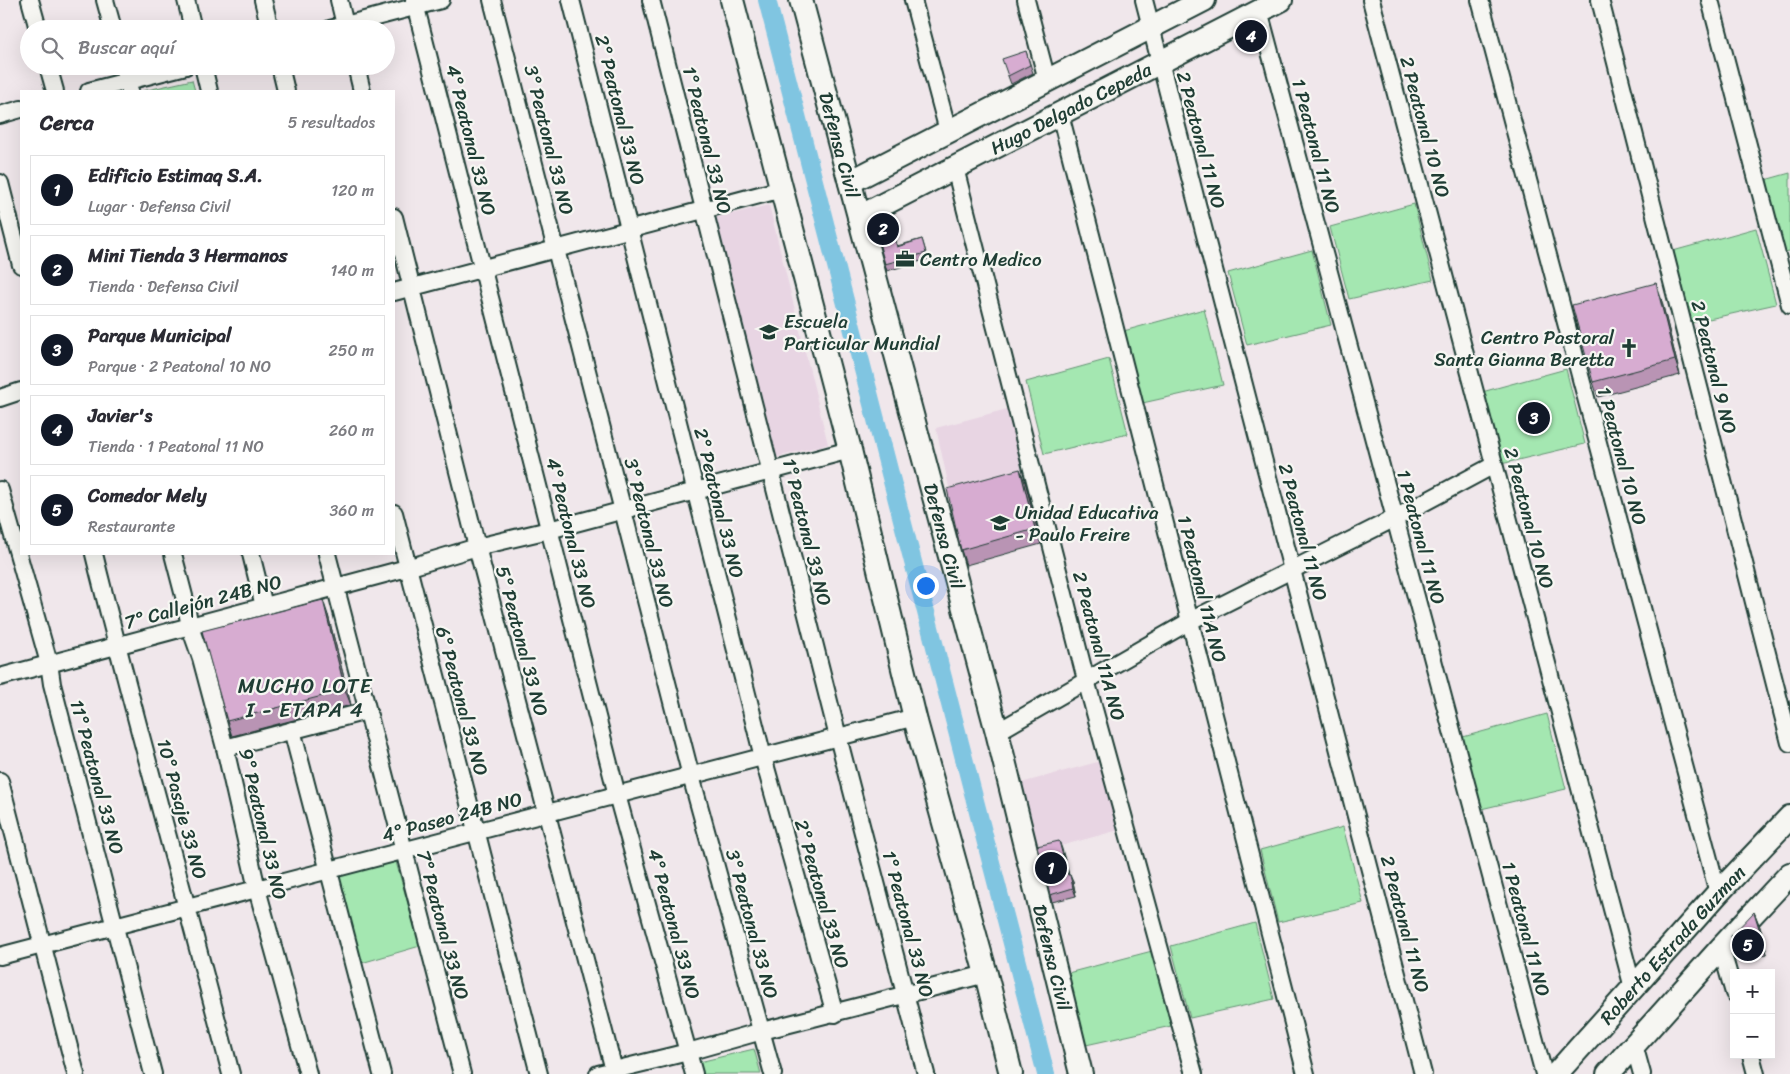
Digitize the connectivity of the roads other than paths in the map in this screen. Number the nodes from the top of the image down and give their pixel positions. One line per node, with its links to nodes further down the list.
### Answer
1 (30, 0): 24 (street)
2 (105, 0): 25 (street)
3 (186, 0): 26 (street)
4 (263, 0): 27 (street)
5 (339, 0): 28 (street)
6 (441, 0): 21 (street)
7 (492, 0): 59 (street, 3° Peatonal 33 NO)
8 (571, 0): 58 (street, 2° Peatonal 33 NO)
9 (651, 0): 55 (street, 1° Peatonal 33 NO)
10 (732, 0): 54 (street)
11 (801, 0): 52 (street, Defensa Civil)
12 (914, 0): 50 (street)
13 (1026, 0): 41 (street)
14 (1144, 0): 30 (street, 2 Peatonal 11 NO)
15 (1204, 0): 22 (street, Hugo Delgado Cepeda)
16 (1281, 0): 23 (street, Hugo Delgado Cepeda)
17 (1372, 0): 68 (street, 2 Peatonal 10 NO)
18 (1480, 0): 111 (street, 1 Peatonal 10 NO)
19 (1600, 0): 96 (street, 2 Peatonal 9 NO)
20 (1710, 0): 64 (street)
21 (415, 3): 29 (street); 61 (street, 4° Peatonal 33 NO)
22 (1182, 11): 30 (street, Hugo Delgado Cepeda); 31 (street)
23 (1258, 11): 31 (street, Hugo Delgado Cepeda); 74 (street, 1 Peatonal 11 NO)
24 (36, 20)
25 (111, 20)
26 (191, 20)
27 (268, 20)
28 (340, 20)
29 (364, 20)
30 (1151, 27): 32 (street, Hugo Delgado Cepeda); 33 (street, 2 Peatonal 11 NO)
31 (1200, 42): 33 (street, Hugo Delgado Cepeda)
32 (1113, 46): 39 (street); 41 (street, Hugo Delgado Cepeda)
33 (1160, 62): 39 (street, Hugo Delgado Cepeda); 82 (street, 2 Peatonal 11 NO)
34 (50, 75): 42 (street)
35 (147, 75): 40 (street)
36 (205, 75): 44 (street)
37 (282, 75): 45 (street)
38 (358, 75): 46 (street)
39 (1128, 79): 48 (street, Hugo Delgado Cepeda)
40 (126, 80): 43 (street)
41 (1047, 80): 50 (street, Hugo Delgado Cepeda)
42 (54, 90)
43 (92, 90)
44 (209, 90)
45 (286, 90)
46 (362, 90)
47 (20, 109): 49 (street)
48 (1060, 114): 51 (street, Hugo Delgado Cepeda); 85 (street, 1 Peatonal 11A NO)
49 (0, 115)
50 (948, 131): 52 (street, Hugo Delgado Cepeda)
51 (955, 168): 56 (street, Hugo Delgado Cepeda); 90 (street, 2 Peatonal 11A NO)
52 (850, 182): 56 (street, Defensa Civil)
53 (0, 184): 60 (street)
54 (782, 189): 55 (street); 67 (street)
55 (704, 210): 58 (street); 69 (street, 1° Peatonal 33 NO)
56 (859, 218): 94 (street, Defensa Civil)
57 (395, 221): 62 (street, 5° Peatonal 33 NO)
58 (629, 230): 59 (street); 71 (street, 2° Peatonal 33 NO)
59 (556, 249): 61 (street); 72 (street, 3° Peatonal 33 NO)
60 (20, 261)
61 (482, 268): 62 (street); 75 (street, 4° Peatonal 33 NO)
62 (411, 287): 63 (street); 76 (street, 5° Peatonal 33 NO)
63 (395, 292)
64 (1790, 305)
65 (20, 391): 66 (street)
66 (0, 398)
67 (850, 450): 69 (street, 7° Callejón 24B NO); 92 (street)
68 (1494, 465): 74 (street); 119 (street, 2 Peatonal 10 NO)
69 (771, 472): 71 (street, 7° Callejón 24B NO); 95 (street, 1° Peatonal 33 NO)
70 (0, 490): 88 (street, 11° Peatonal 33 NO)
71 (695, 491): 72 (street, 7° Callejón 24B NO); 98 (street, 2° Peatonal 33 NO)
72 (623, 511): 75 (street, 7° Callejón 24B NO); 99 (street, 3° Peatonal 33 NO)
73 (395, 517): 81 (street, 6° Peatonal 33 NO)
74 (1395, 518): 82 (street); 142 (street, 1 Peatonal 11 NO)
75 (549, 530): 76 (street, 7° Callejón 24B NO); 101 (street, 4° Peatonal 33 NO)
76 (477, 547): 81 (street, 7° Callejón 24B NO); 102 (street, 5° Peatonal 33 NO)
77 (94, 555): 87 (street, 10° Pasaje 33 NO)
78 (173, 555): 86 (street, 9° Peatonal 33 NO)
79 (251, 555): 84 (street)
80 (327, 555): 83 (street, 7° Peatonal 33 NO)
81 (407, 568): 83 (street, 7° Callejón 24B NO); 104 (street, 6° Peatonal 33 NO)
82 (1292, 570): 85 (street); 141 (street, 2 Peatonal 11 NO)
83 (335, 587): 84 (street, 7° Callejón 24B NO); 91 (street, 7° Peatonal 33 NO)
84 (264, 606): 86 (street, 7° Callejón 24B NO)
85 (1190, 621): 90 (street); 140 (street, 1 Peatonal 11A NO)
86 (190, 626): 87 (street, 7° Callejón 24B NO); 97 (street, 9° Peatonal 33 NO)
87 (116, 645): 88 (street, 7° Callejón 24B NO); 112 (street, 10° Pasaje 33 NO)
88 (49, 664): 89 (street, 7° Callejón 24B NO); 113 (street, 11° Peatonal 33 NO)
89 (0, 677)
90 (1086, 680): 94 (street); 139 (street, 2 Peatonal 11A NO)
91 (367, 711): 93 (street); 107 (street, 7° Peatonal 33 NO)
92 (915, 717): 95 (street, 4° Paseo 24B NO); 117 (street)
93 (292, 730): 97 (street); 108 (street)
94 (997, 732): 138 (street, Defensa Civil)
95 (838, 737): 98 (street, 4° Paseo 24B NO); 120 (street, 1° Peatonal 33 NO)
96 (1790, 743)
97 (225, 748): 110 (street, 9° Peatonal 33 NO)
98 (763, 757): 99 (street, 4° Paseo 24B NO); 121 (street, 2° Peatonal 33 NO)
99 (691, 776): 101 (street, 4° Paseo 24B NO); 122 (street, 3° Peatonal 33 NO)
100 (0, 782): 114 (street)
101 (617, 795): 102 (street, 4° Paseo 24B NO); 124 (street, 4° Peatonal 33 NO)
102 (546, 814): 104 (street, 4° Paseo 24B NO); 126 (street, 5° Peatonal 33 NO)
103 (1790, 817): 106 (street, Roberto Estrada Guzman)
104 (476, 832): 107 (street, 4° Paseo 24B NO); 133 (street, 6° Peatonal 33 NO)
105 (1790, 840): 106 (street)
106 (1767, 841): 111 (street, Roberto Estrada Guzman)
107 (403, 850): 108 (street, 4° Paseo 24B NO); 132 (street, 7° Peatonal 33 NO)
108 (329, 870): 110 (street, 4° Paseo 24B NO); 131 (street)
109 (1790, 874): 115 (street, Roberto Estrada Guzman)
110 (257, 888): 112 (street, 4° Paseo 24B NO); 130 (street, 9° Peatonal 33 NO)
111 (1718, 893): 119 (street, Roberto Estrada Guzman)
112 (188, 907): 113 (street, 4° Paseo 24B NO); 129 (street, 10° Pasaje 33 NO)
113 (116, 925): 114 (street, 4° Paseo 24B NO); 128 (street, 11° Peatonal 33 NO)
114 (43, 944): 116 (street, 4° Paseo 24B NO); 127 (street)
115 (1721, 948): 118 (street); 123 (street, Roberto Estrada Guzman)
116 (0, 956)
117 (986, 974): 120 (street); 137 (street)
118 (1730, 980)
119 (1633, 988): 143 (street, Roberto Estrada Guzman)
120 (907, 995): 121 (street); 136 (street, 1° Peatonal 33 NO)
121 (835, 1014): 122 (street)
122 (762, 1031): 124 (street); 135 (street, 3° Peatonal 33 NO)
123 (1634, 1045): 144 (street, Roberto Estrada Guzman); 145 (street)
124 (688, 1052): 126 (street); 134 (street, 4° Peatonal 33 NO)
125 (1752, 1059): 146 (street)
126 (609, 1073)
127 (76, 1074)
128 (154, 1074)
129 (231, 1074)
130 (308, 1074)
131 (382, 1074)
132 (462, 1074)
133 (539, 1074)
134 (694, 1074)
135 (773, 1074)
136 (926, 1074)
137 (1011, 1074)
138 (1082, 1074)
139 (1194, 1074)
140 (1306, 1074)
141 (1423, 1074)
142 (1544, 1074)
143 (1556, 1074)
144 (1608, 1074)
145 (1642, 1074)
146 (1756, 1074)

